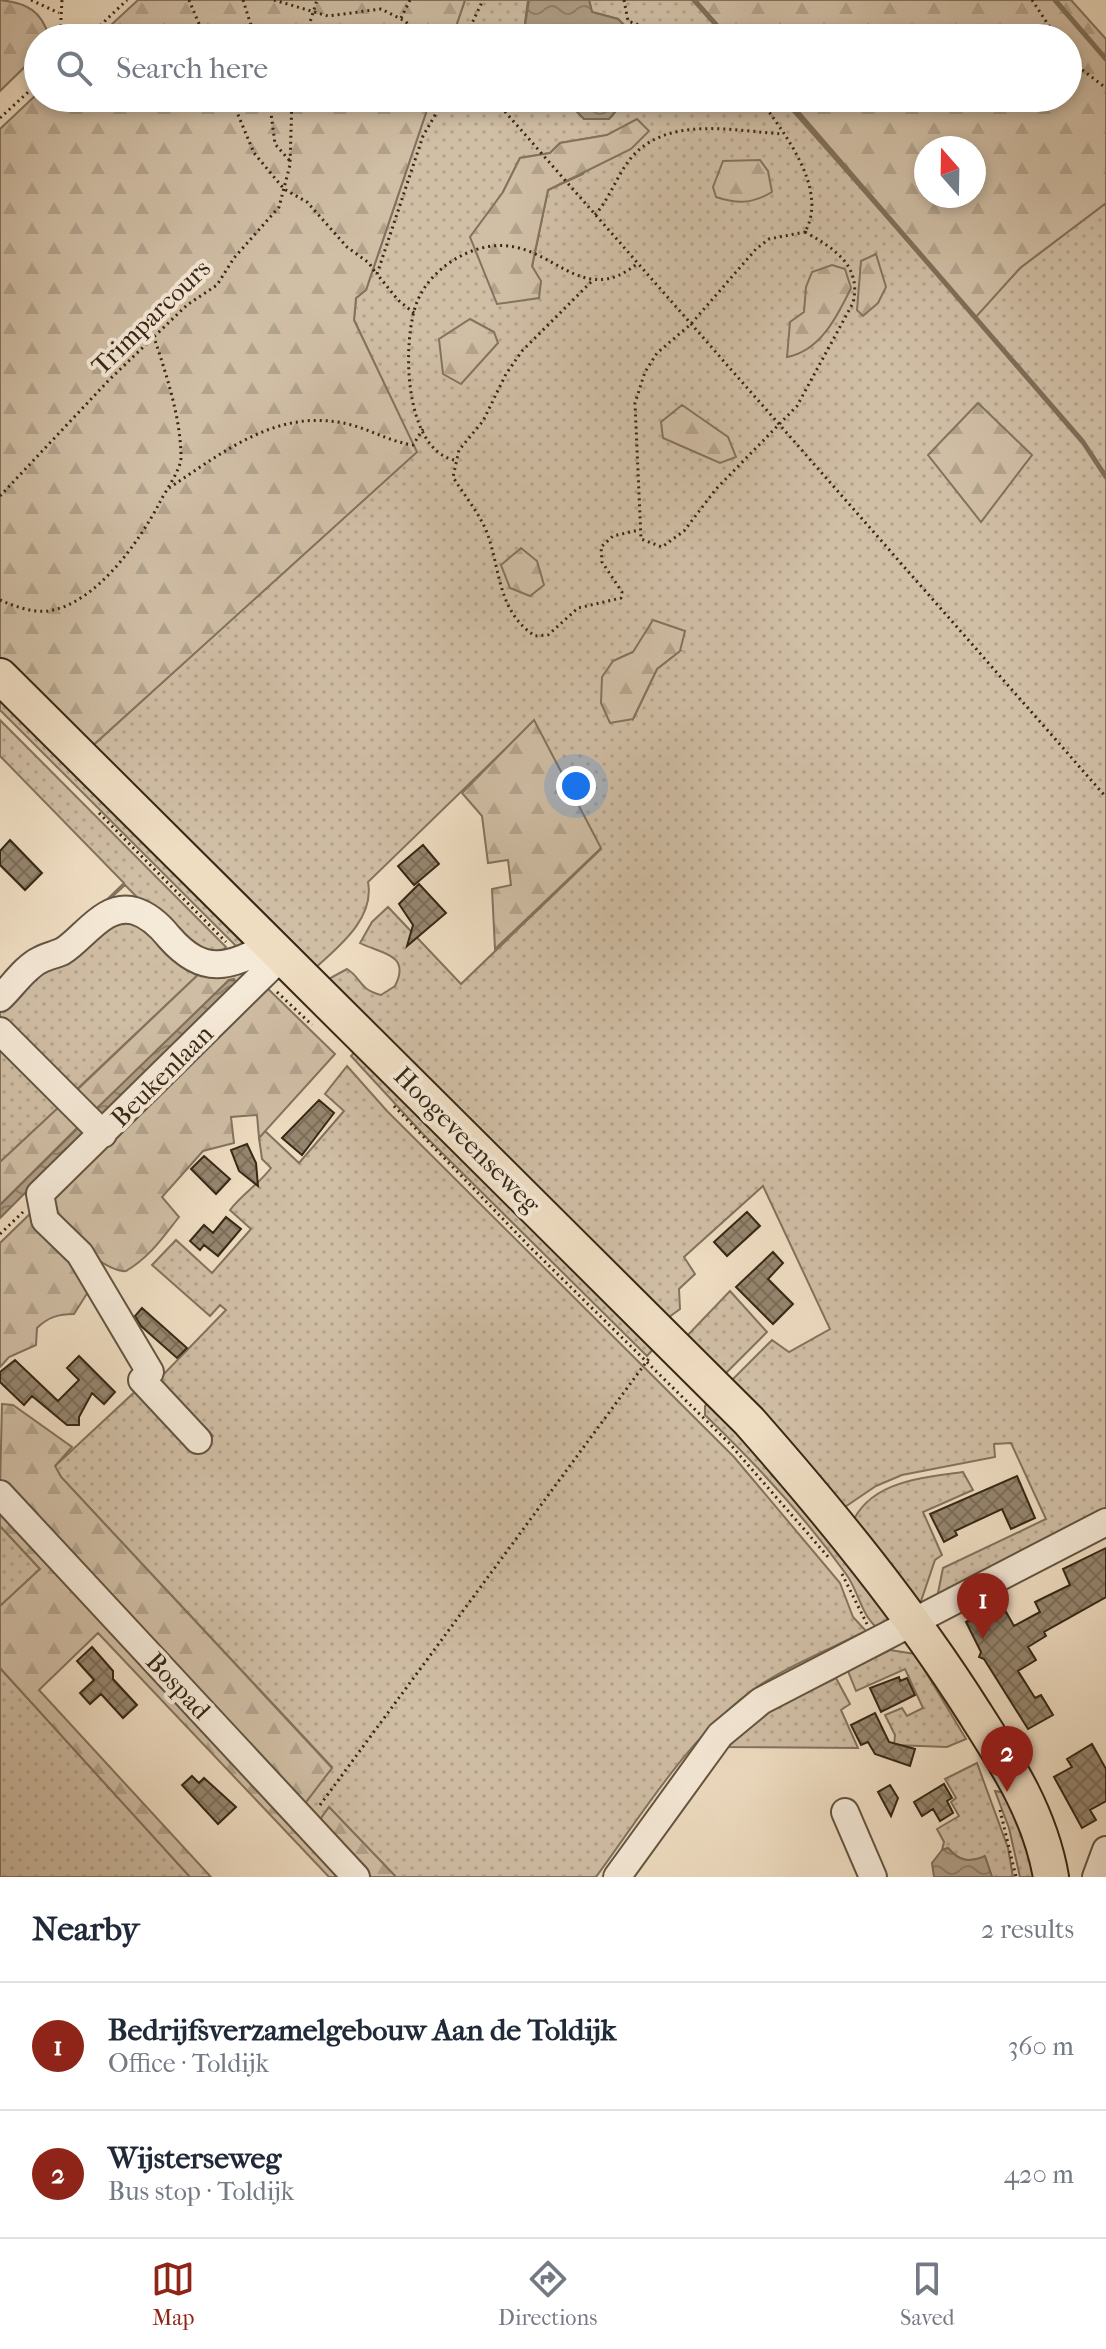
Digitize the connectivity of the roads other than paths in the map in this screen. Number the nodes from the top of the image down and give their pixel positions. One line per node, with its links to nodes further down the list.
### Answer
1 (0, 676): 2 (main road, Hoogeveenseweg)
2 (265, 959): 3 (street); 5 (street, Beukenlaan); 9 (main road, Hoogeveenseweg)
3 (0, 998)
4 (0, 1031): 5 (street)
5 (103, 1134): 6 (street, Beukenlaan)
6 (198, 1440)
7 (0, 1494): 12 (street, Bospad)
8 (1106, 1522): 9 (street)
9 (900, 1630): 13 (street); 15 (main road)
10 (845, 1812): 14 (street)
11 (1106, 1850): 16 (street)
12 (356, 1877)
13 (617, 1877)
14 (873, 1877)
15 (1051, 1877)
16 (1096, 1877)

